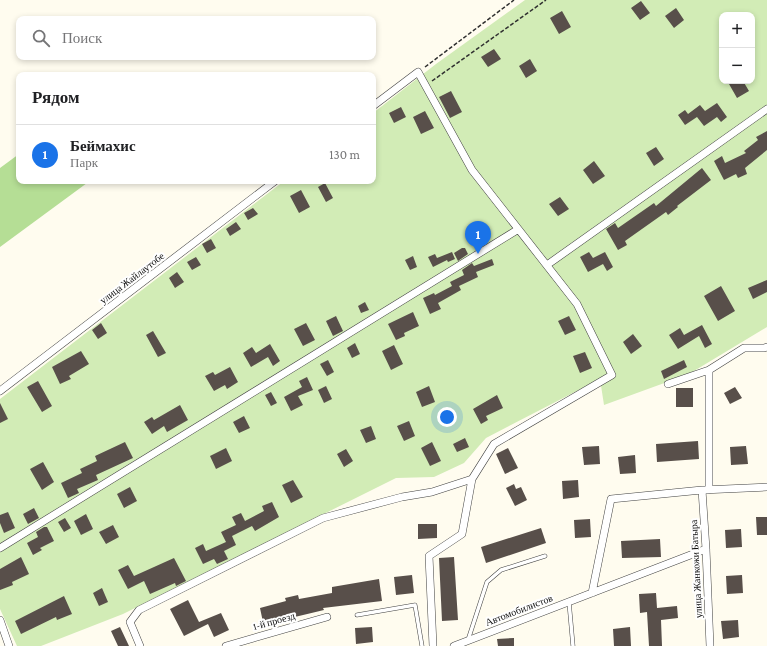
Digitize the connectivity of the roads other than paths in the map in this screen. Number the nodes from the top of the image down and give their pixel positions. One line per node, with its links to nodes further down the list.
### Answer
1 (376, 104): 4 (street)
2 (767, 109): 5 (street)
3 (271, 184): 9 (street, улица Жайлаутобе)
4 (517, 230): 5 (street); 13 (street)
5 (547, 265): 10 (street)
6 (767, 346): 7 (street)
7 (709, 370): 8 (street); 12 (street, улица Жанкожи Батыра)
8 (668, 384)
9 (0, 391)
10 (472, 480): 23 (street); 26 (street)
11 (767, 487): 12 (street)
12 (705, 490): 14 (street, улица Жанкожи Батыра); 16 (street)
13 (0, 548)
14 (706, 549): 16 (street, Автомобилистов); 29 (street, улица Жанкожи Батыра)
15 (545, 556): 21 (lane)
16 (592, 593): 17 (street, Автомобилистов)
17 (569, 602): 21 (street, Автомобилистов); 28 (lane)
18 (357, 615): 25 (lane)
19 (327, 617): 24 (street, 1-й проезд)
20 (0, 620): 22 (street)
21 (468, 641): 27 (street, Автомобилистов)
22 (9, 646)
23 (140, 646)
24 (226, 646)
25 (422, 646)
26 (434, 646)
27 (456, 646)
28 (573, 646)
29 (710, 646)

